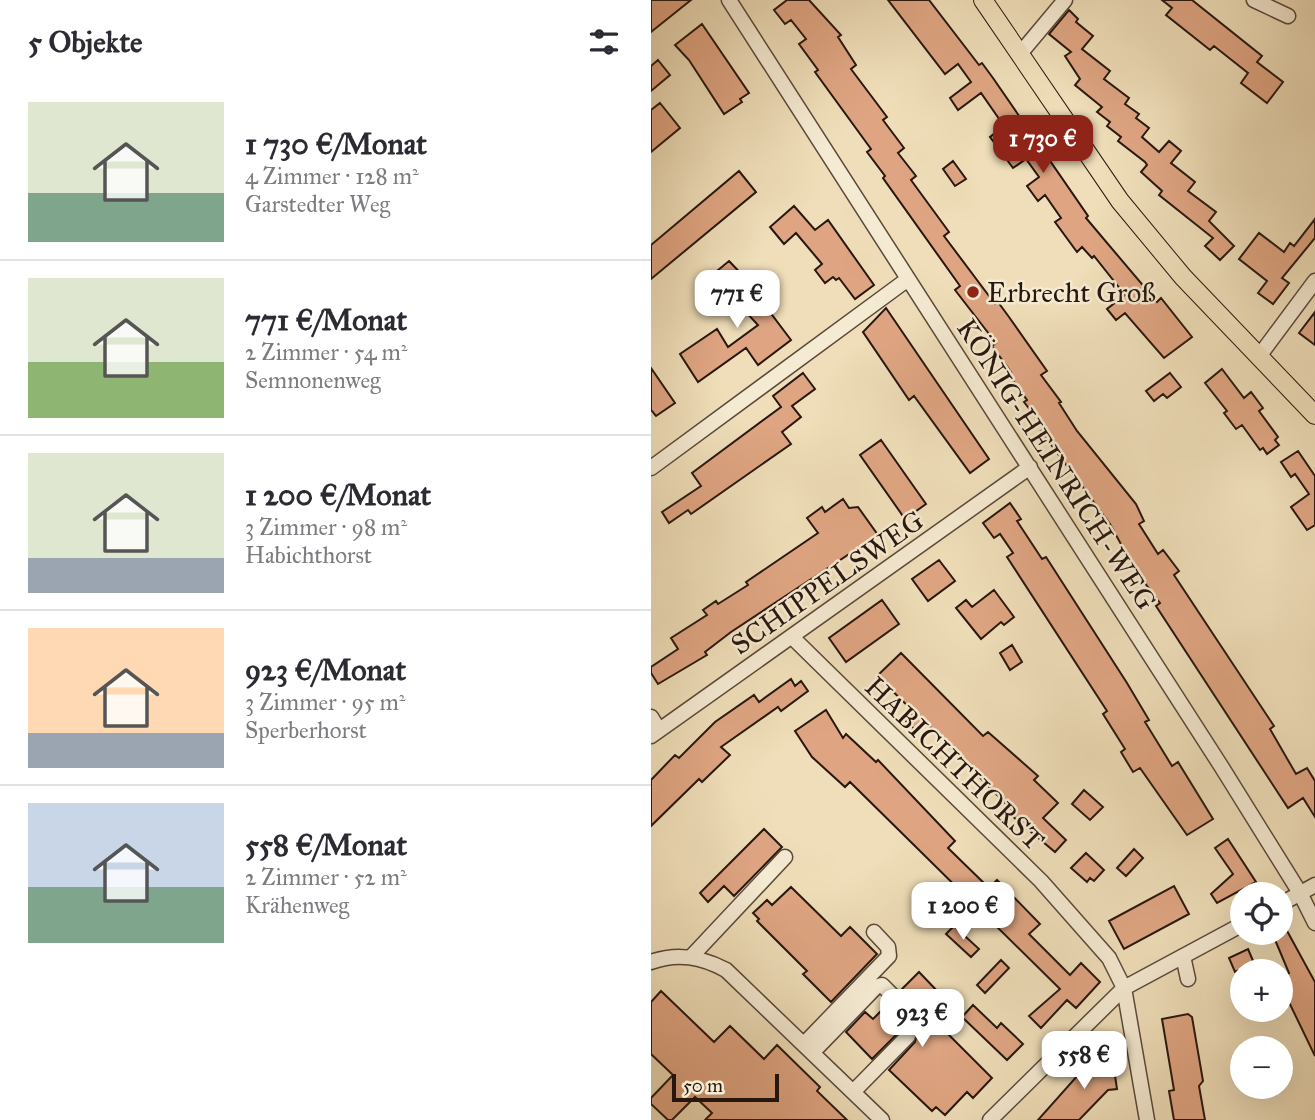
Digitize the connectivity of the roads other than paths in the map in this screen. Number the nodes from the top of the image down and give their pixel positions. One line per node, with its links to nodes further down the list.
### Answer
1 (729, 0): 7 (street, KÖNIG-HEINRICH-WEG)
2 (983, 0): 6 (main road)
3 (1065, 0): 6 (street)
4 (1254, 0): 5 (street)
5 (1288, 16)
6 (1019, 55): 9 (main road)
7 (908, 279): 11 (street, KÖNIG-HEINRICH-WEG); 12 (street)
8 (1315, 281): 9 (street)
9 (1260, 355): 10 (main road)
10 (1315, 415)
11 (1030, 467): 13 (street, SCHIPPELSWEG); 18 (street, KÖNIG-HEINRICH-WEG)
12 (651, 468)
13 (792, 637): 15 (street, SCHIPPELSWEG); 27 (street, HABICHTHORST)
14 (651, 717): 15 (street)
15 (655, 733)
16 (785, 857): 24 (street)
17 (1315, 885): 18 (street)
18 (1300, 893): 19 (street); 20 (street, KÖNIG-HEINRICH-WEG)
19 (1293, 897)
20 (1315, 923)
21 (1230, 931): 23 (street)
22 (874, 932): 30 (street)
23 (1182, 956): 26 (street); 27 (street)
24 (691, 957): 25 (street); 30 (street)
25 (651, 962)
26 (1188, 979)
27 (1124, 988): 33 (street); 34 (street, HABICHTHORST)
28 (893, 995): 30 (street)
29 (908, 1036): 31 (street)
30 (808, 1048): 31 (street)
31 (853, 1092): 32 (street)
32 (882, 1120)
33 (990, 1120)
34 (1147, 1120)

